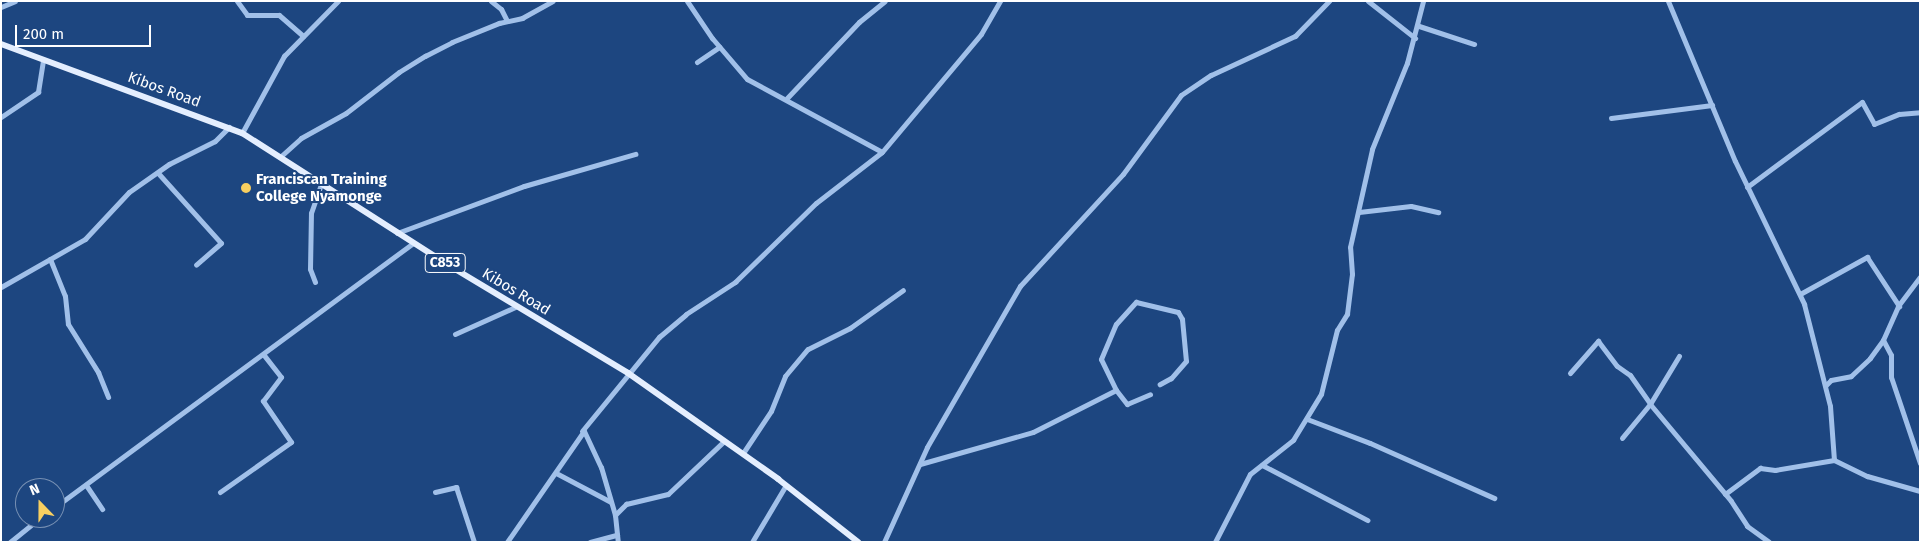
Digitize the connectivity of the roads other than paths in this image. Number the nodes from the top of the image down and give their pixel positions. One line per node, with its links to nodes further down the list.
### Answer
1 (15, 1): 13 (street)
2 (237, 1): 16 (street)
3 (338, 1): 16 (street)
4 (491, 1): 14 (street)
5 (553, 1): 14 (street)
6 (687, 1): 20 (street)
7 (886, 1): 23 (street)
8 (1000, 1): 30 (street)
9 (1329, 1): 68 (street)
10 (1368, 1): 17 (street)
11 (1423, 1): 15 (street)
12 (1668, 1): 24 (street)
13 (1, 7)
14 (507, 21): 32 (street)
15 (1419, 26): 17 (street); 19 (street)
16 (303, 36): 29 (street)
17 (1415, 38): 36 (street)
18 (1, 44): 21 (main road, Kibos Road / C853)
19 (1474, 44)
20 (719, 47): 22 (street); 23 (street)
21 (43, 59): 26 (street); 28 (main road, Kibos Road / C853)
22 (697, 62)
23 (787, 98): 30 (street)
24 (1712, 105): 27 (street); 35 (street)
25 (1920, 112): 35 (street)
26 (1, 117)
27 (1611, 118)
28 (229, 128): 29 (main road, Kibos Road / C853); 33 (street)
29 (242, 133): 32 (main road, Kibos Road / C853)
30 (882, 152): 53 (street)
31 (635, 154): 38 (street)
32 (280, 157): 34 (main road, Kibos Road / C853)
33 (158, 172): 40 (street); 41 (street)
34 (321, 184): 38 (main road, Kibos Road / C853); 43 (street)
35 (1747, 186): 46 (street)
36 (1359, 212): 37 (street); 61 (street)
37 (1438, 212)
38 (397, 232): 39 (main road, Kibos Road / C853)
39 (413, 243): 47 (main road, Kibos Road / C853); 51 (street)
40 (50, 259): 44 (street); 59 (street)
41 (196, 265)
42 (1920, 277): 48 (street)
43 (315, 282)
44 (1, 287)
45 (903, 290): 65 (street)
46 (1800, 294): 48 (street); 56 (street)
47 (515, 306): 49 (street); 53 (main road, Kibos Road / C853)
48 (1898, 306): 50 (street)
49 (455, 334)
50 (1883, 340): 56 (street); 67 (street)
51 (264, 354): 71 (street); 74 (street)
52 (1678, 356): 60 (street)
53 (628, 373): 62 (street); 64 (main road, Kibos Road / C853)
54 (1570, 374): 60 (street)
55 (1160, 384): 57 (street)
56 (1826, 385): 66 (street)
57 (1116, 390): 58 (street); 68 (street)
58 (1150, 394)
59 (108, 397)
60 (1650, 404): 63 (street); 76 (street)
61 (1307, 419): 69 (street); 77 (street)
62 (582, 431): 70 (street); 79 (street)
63 (1622, 438)
64 (724, 441): 65 (main road, Kibos Road / C853); 81 (street)
65 (743, 453): 72 (main road, Kibos Road / C853)
66 (1834, 460): 73 (street); 76 (street)
67 (1920, 463)
68 (920, 464): 92 (street)
69 (1262, 465): 82 (street); 93 (street)
70 (556, 473): 79 (street); 87 (street)
71 (86, 485): 78 (street); 80 (street)
72 (786, 485): 90 (street); 91 (main road, Kibos Road / C853)
73 (1920, 490)
74 (220, 492)
75 (435, 492): 86 (street)
76 (1725, 494): 94 (street)
77 (1494, 498)
78 (65, 500)
79 (611, 502): 81 (street)
80 (102, 509)
81 (615, 515): 84 (street)
82 (1367, 520)
83 (28, 528): 85 (street)
84 (617, 535): 88 (street); 89 (street)
85 (10, 542)
86 (474, 542)
87 (507, 542)
88 (590, 542)
89 (618, 542)
90 (752, 542)
91 (858, 542)
92 (884, 542)
93 (1215, 542)
94 (1769, 542)

